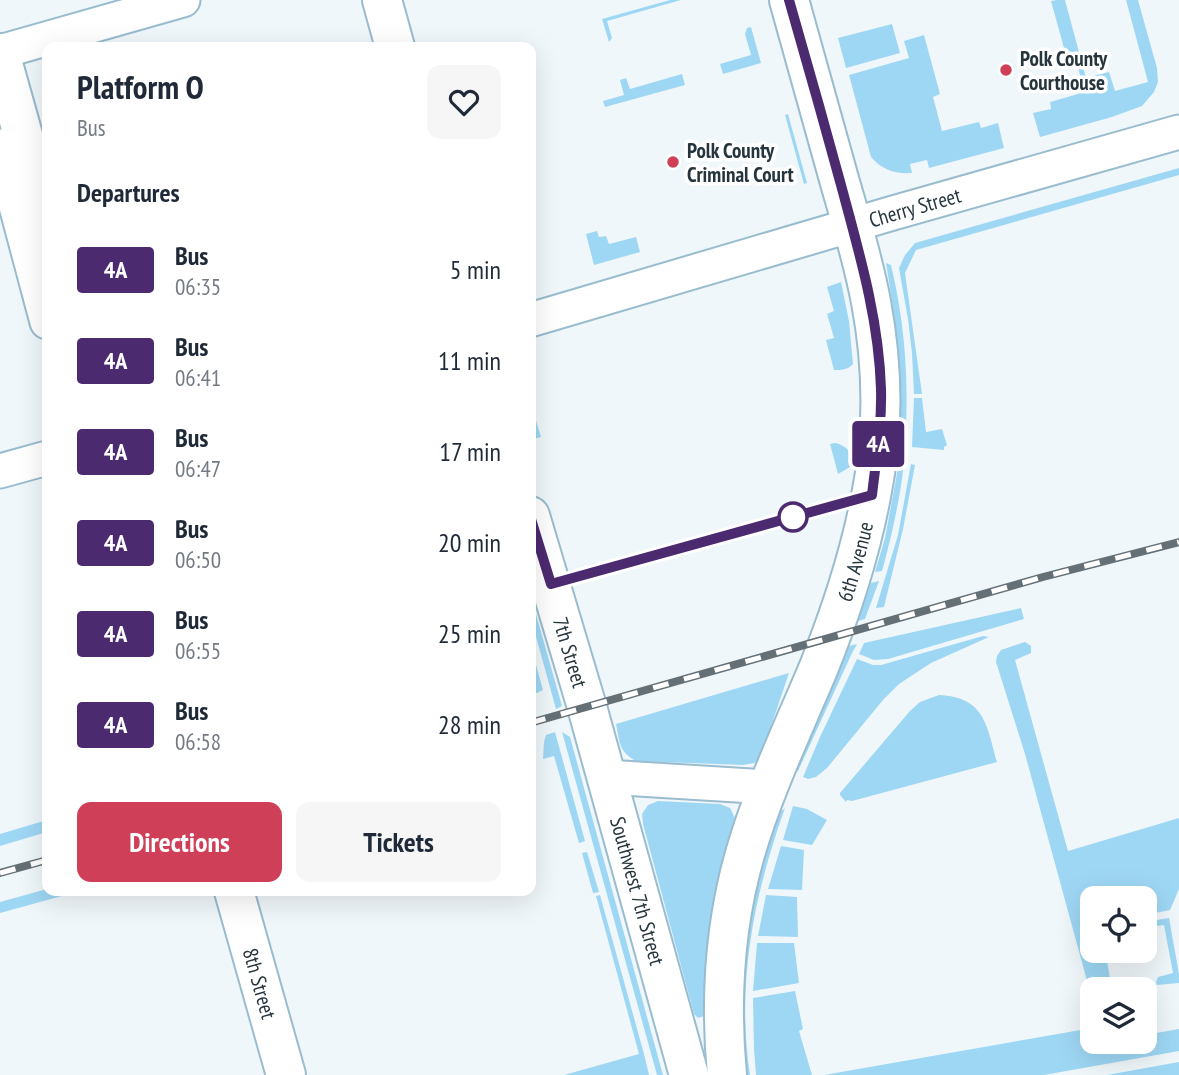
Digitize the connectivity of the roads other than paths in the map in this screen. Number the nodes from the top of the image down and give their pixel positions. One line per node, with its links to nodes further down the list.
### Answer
1 (183, 0): 5 (street)
2 (382, 0): 4 (main road)
3 (789, 0): 9 (main road, 6th Avenue)
4 (394, 42)
5 (0, 52): 8 (main road)
6 (1179, 132): 9 (street, Cherry Street)
7 (0, 146): 10 (street)
8 (42, 203)
9 (852, 226): 11 (street, Cherry Street); 17 (main road, 6th Avenue)
10 (42, 303)
11 (536, 318)
12 (42, 458): 13 (street)
13 (0, 471)
14 (536, 536): 15 (main road, 7th Street)
15 (587, 707): 16 (main road, Southwest 7th Street)
16 (607, 777): 17 (street); 20 (main road, Southwest 7th Street)
17 (768, 787): 21 (main road, 6th Avenue)
18 (235, 896): 19 (main road, 8th Street)
19 (286, 1075)
20 (689, 1075)
21 (727, 1075)

